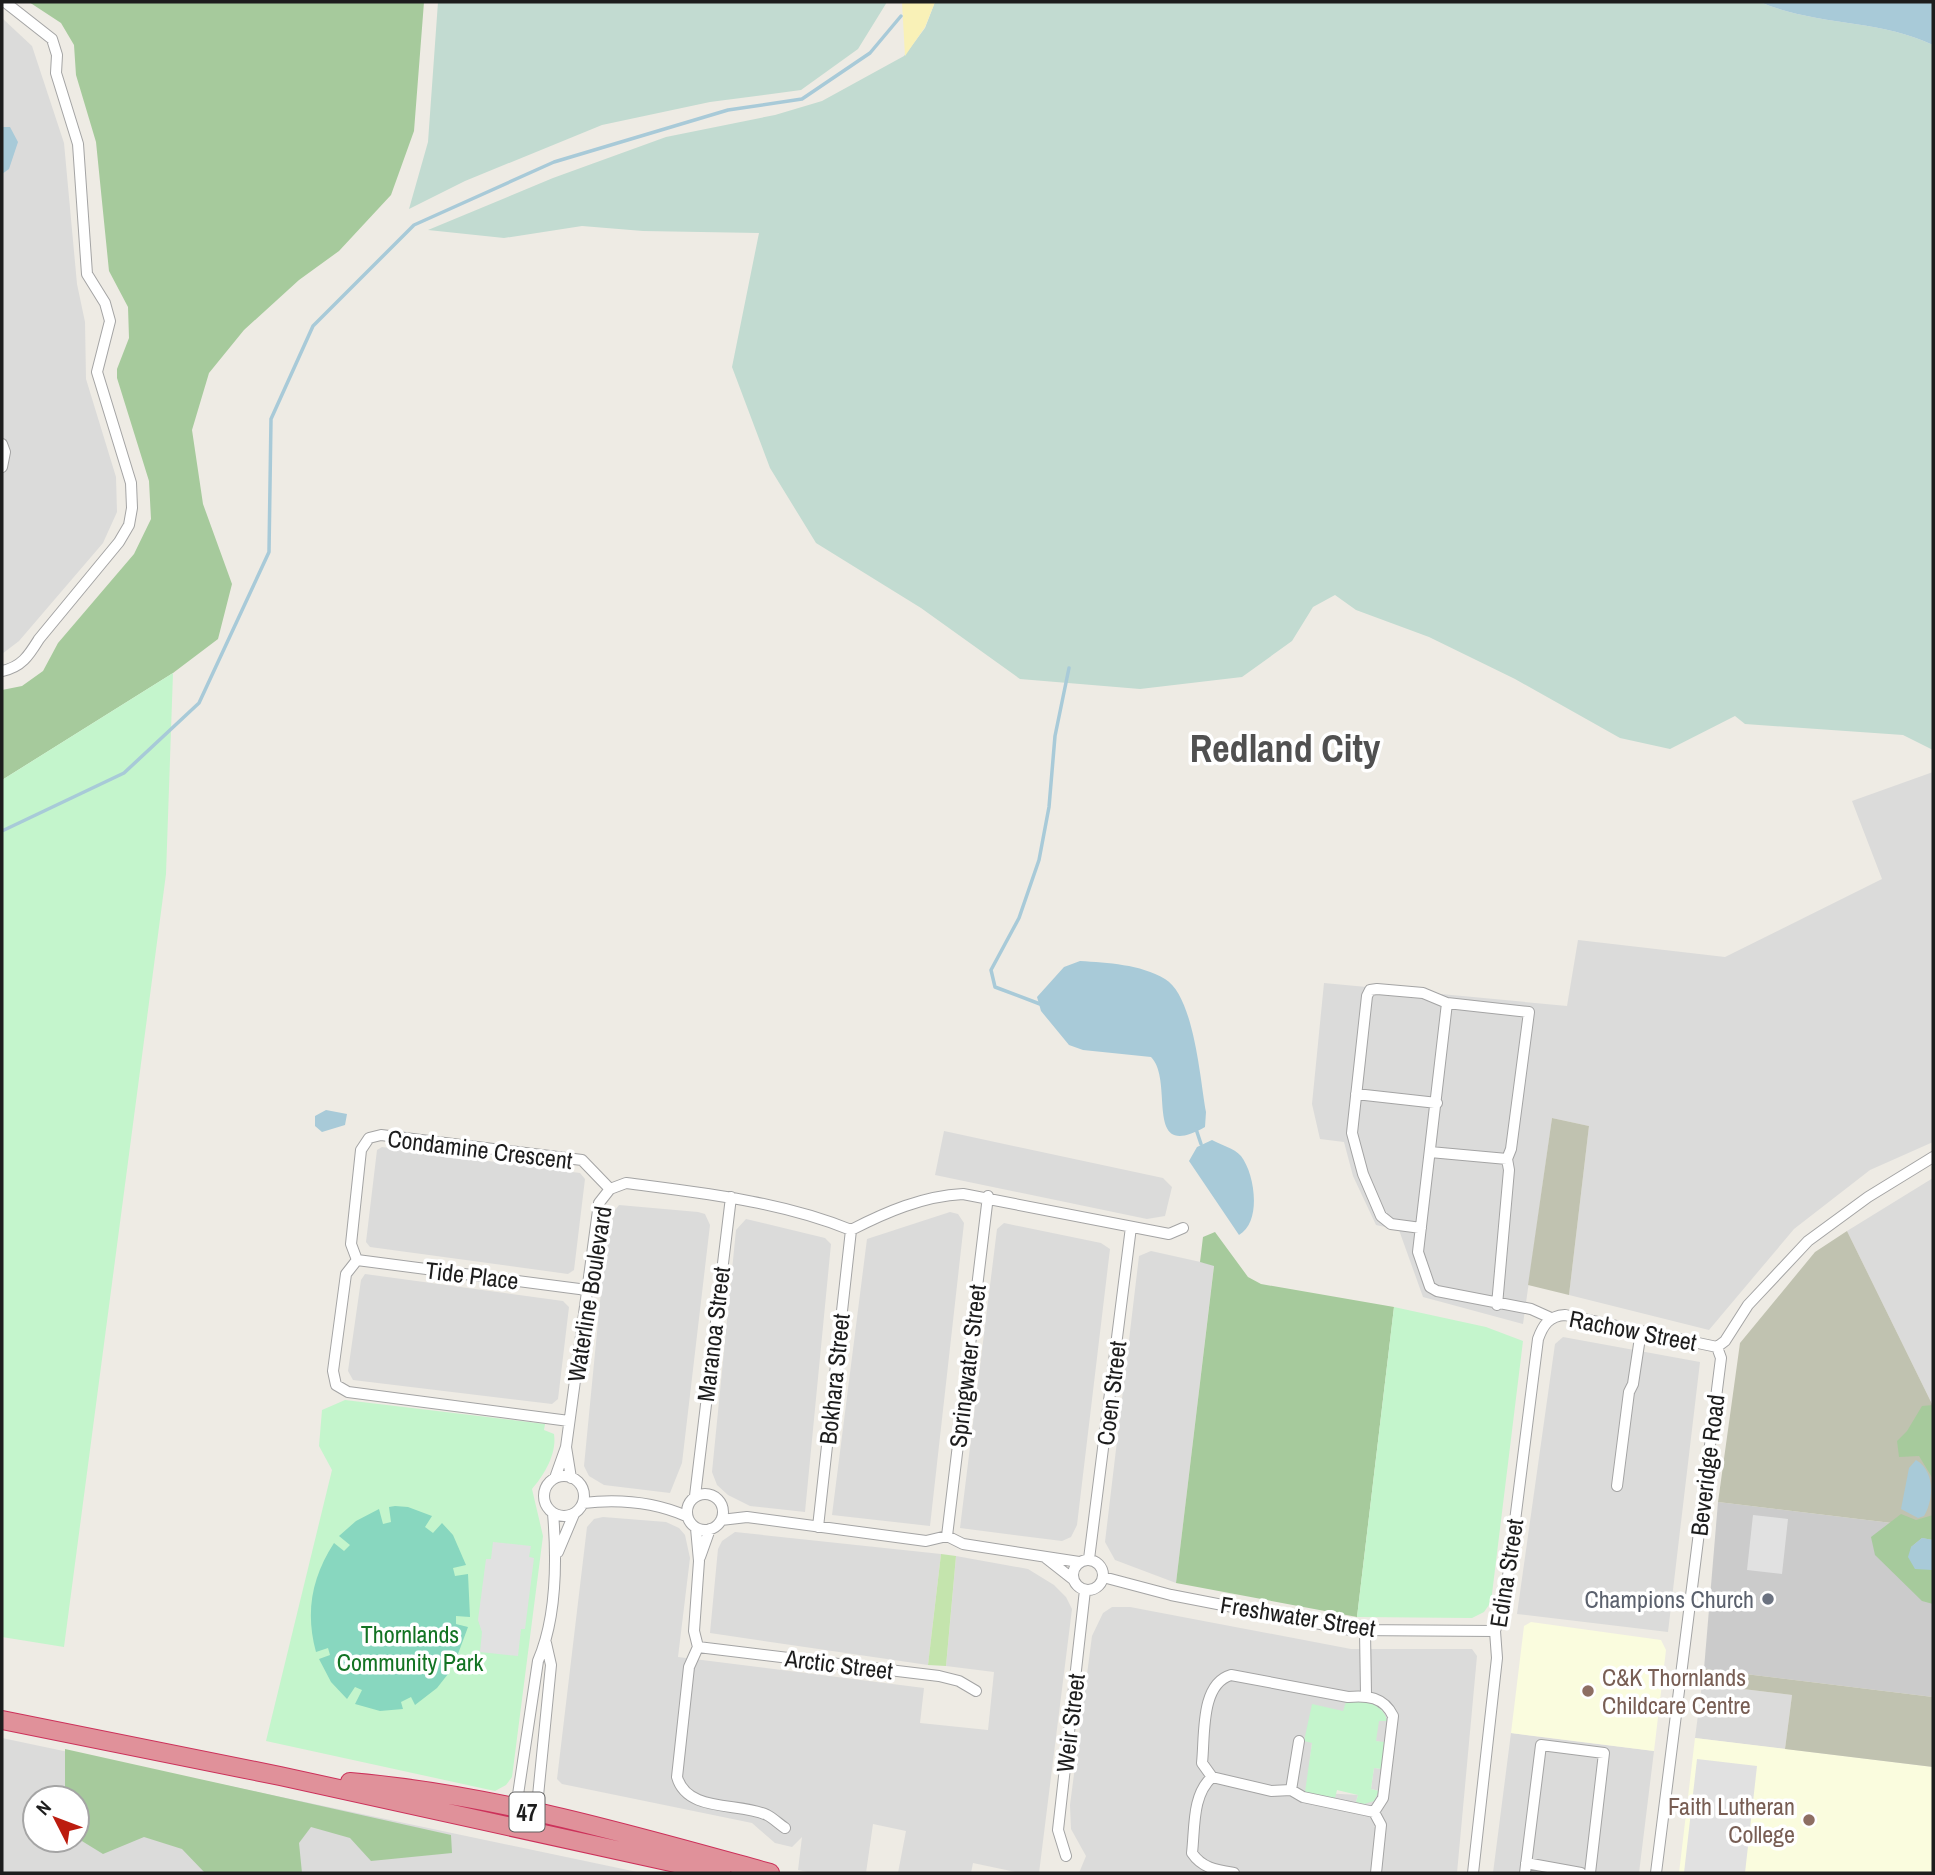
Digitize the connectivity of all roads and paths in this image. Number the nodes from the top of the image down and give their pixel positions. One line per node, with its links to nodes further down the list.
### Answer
1 (5, 2): 4 (street)
2 (2, 444): 3 (street)
3 (2, 467)
4 (2, 671)
5 (1447, 1003): 6 (street); 7 (street); 10 (street)
6 (1356, 1094): 7 (street); 16 (street)
7 (1437, 1103): 8 (street)
8 (1430, 1152): 10 (street); 16 (street)
9 (1933, 1157): 23 (street)
10 (1507, 1159): 20 (street)
11 (610, 1189): 13 (street, Waterline Boulevard); 18 (street, Condamine Crescent); 19 (street, Waterline Boulevard)
12 (988, 1196): 14 (street); 17 (street); 45 (street, Springwater Street)
13 (731, 1197): 17 (street, Waterline Boulevard); 26 (street, Maranoa Street)
14 (1131, 1227): 15 (street); 49 (street, Coen Street)
15 (1184, 1228)
16 (1421, 1228): 20 (street, Rachow Street)
17 (850, 1230): 42 (street, Bokhara Street)
18 (357, 1260): 19 (street, Tide Place); 24 (street)
19 (587, 1290): 24 (street, Waterline Boulevard)
20 (1497, 1305): 21 (street, Rachow Street)
21 (1551, 1318): 22 (street, Rachow Street); 54 (street, Edina Street)
22 (1641, 1331): 23 (street, Rachow Street); 29 (street)
23 (1717, 1347): 79 (street, Beveridge Road)
24 (569, 1421): 25 (street, Waterline Boulevard)
25 (566, 1447): 27 (street, Waterline Boulevard); 28 (street, Waterline Boulevard)
26 (696, 1471): 31 (street); 32 (street, Maranoa Street)
27 (555, 1478): 28 (street); 37 (street)
28 (571, 1478): 30 (street)
29 (1617, 1486)
30 (582, 1488): 33 (street); 35 (street)
31 (709, 1494): 32 (street); 34 (street)
32 (692, 1498): 36 (street); 39 (street)
33 (608, 1500): 35 (street); 36 (street)
34 (720, 1501): 40 (street); 41 (street)
35 (583, 1503): 38 (street)
36 (664, 1506): 39 (street)
37 (553, 1513): 38 (street); 46 (street)
38 (574, 1514): 46 (street)
39 (686, 1516): 43 (street)
40 (747, 1517): 41 (street); 42 (street)
41 (721, 1520): 44 (street)
42 (818, 1527): 45 (street)
43 (696, 1528): 44 (street); 48 (street)
44 (710, 1529): 48 (street)
45 (947, 1536): 47 (street)
46 (556, 1555): 55 (street)
47 (1045, 1558): 49 (street); 51 (street)
48 (699, 1561): 56 (street)
49 (1084, 1561): 50 (street); 51 (street)
50 (1103, 1577): 52 (street); 53 (street, Freshwater Street)
51 (1074, 1580): 52 (street)
52 (1085, 1590): 70 (street, Weir Street)
53 (1365, 1631): 54 (street, Freshwater Street); 58 (street)
54 (1495, 1631): 76 (street, Edina Street)
55 (546, 1642): 64 (street); 66 (street)
56 (698, 1647): 57 (street, Arctic Street); 68 (street)
57 (976, 1692)
58 (1366, 1695): 62 (street); 65 (street)
59 (2, 1720): 61 (highway, 47)
60 (1299, 1741): 63 (street)
61 (280, 1776): 64 (highway, 47); 67 (highway, 47)
62 (1212, 1777): 63 (street); 74 (street)
63 (1291, 1790): 65 (street)
64 (516, 1810): 66 (highway, 47); 67 (street)
65 (1374, 1812): 75 (street)
66 (536, 1813): 69 (street); 73 (highway, 47)
67 (513, 1828): 69 (highway, 47)
68 (785, 1828)
69 (533, 1833): 72 (highway, 47)
70 (1066, 1856)
71 (1526, 1868): 77 (street); 78 (street)
72 (721, 1873)
73 (770, 1873)
74 (1234, 1873)
75 (1376, 1873)
76 (1473, 1873)
77 (1581, 1873)
78 (1590, 1873)
79 (1657, 1873)

